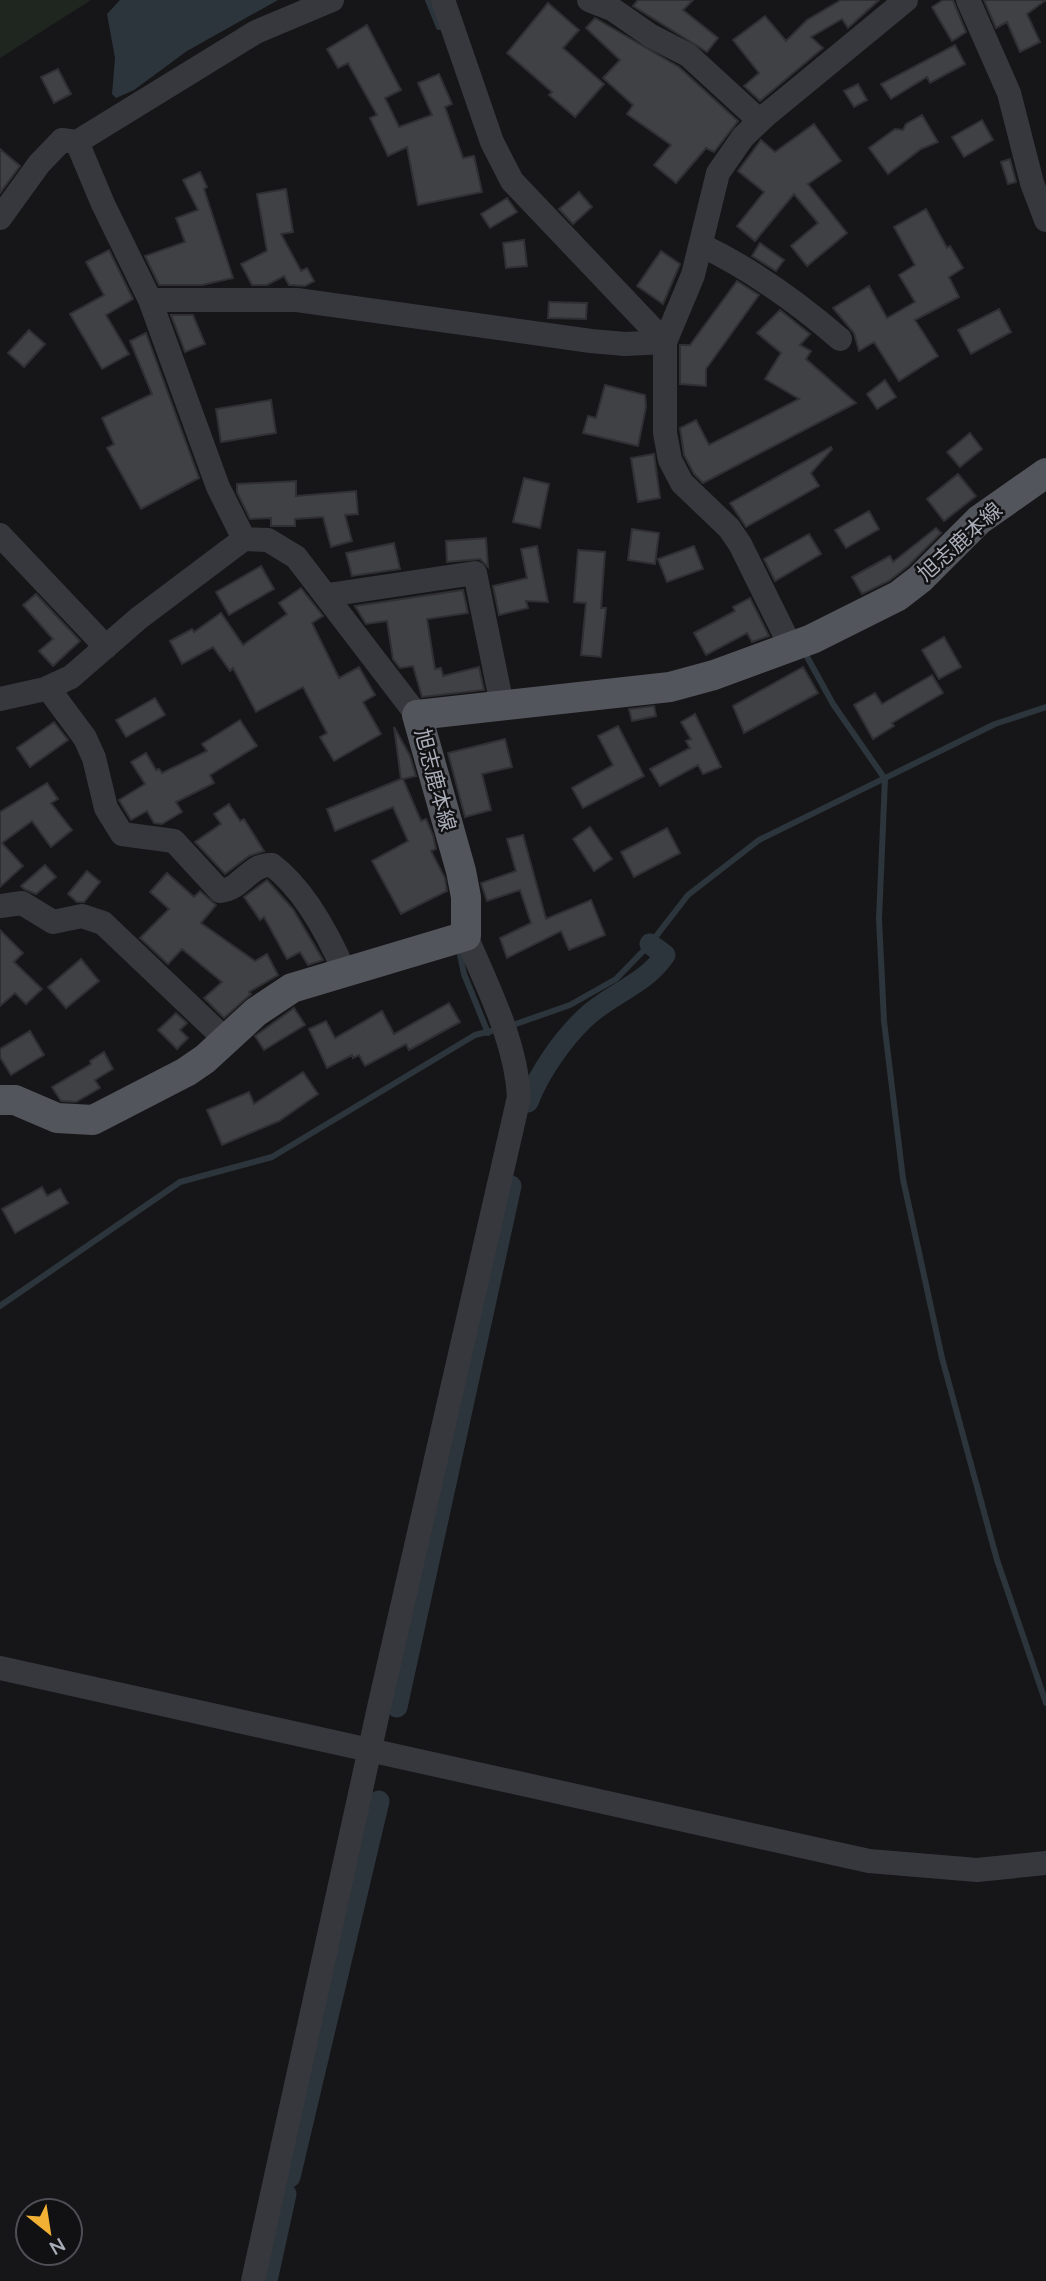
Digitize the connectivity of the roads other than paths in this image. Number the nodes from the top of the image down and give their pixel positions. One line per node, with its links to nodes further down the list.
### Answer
1 (332, 0): 7 (street)
2 (443, 0): 13 (street)
3 (589, 0): 6 (street)
4 (906, 0): 6 (street)
5 (968, 0): 9 (street)
6 (760, 121): 10 (street)
7 (77, 142): 8 (street); 11 (street)
8 (0, 218)
9 (1046, 220)
10 (701, 245): 12 (street); 13 (street)
11 (150, 300): 13 (street); 16 (street)
12 (840, 339)
13 (665, 342): 19 (street)
14 (1046, 473): 19 (main road, 旭志鹿本線)
15 (0, 535): 18 (street)
16 (244, 539): 17 (street); 18 (street)
17 (328, 595): 22 (street); 23 (street)
18 (106, 646): 20 (street)
19 (791, 647): 22 (main road, 旭志鹿本線)
20 (48, 688): 21 (street); 26 (street)
21 (0, 699)
22 (502, 705): 23 (main road, 旭志鹿本線)
23 (417, 715): 25 (main road, 旭志鹿本線)
24 (0, 906): 27 (street)
25 (466, 936): 26 (main road); 30 (street)
26 (345, 973): 27 (main road)
27 (226, 1040): 28 (main road)
28 (0, 1100)
29 (0, 1668): 30 (street)
30 (370, 1750): 31 (street); 32 (street)
31 (1046, 1863)
32 (253, 2281)

